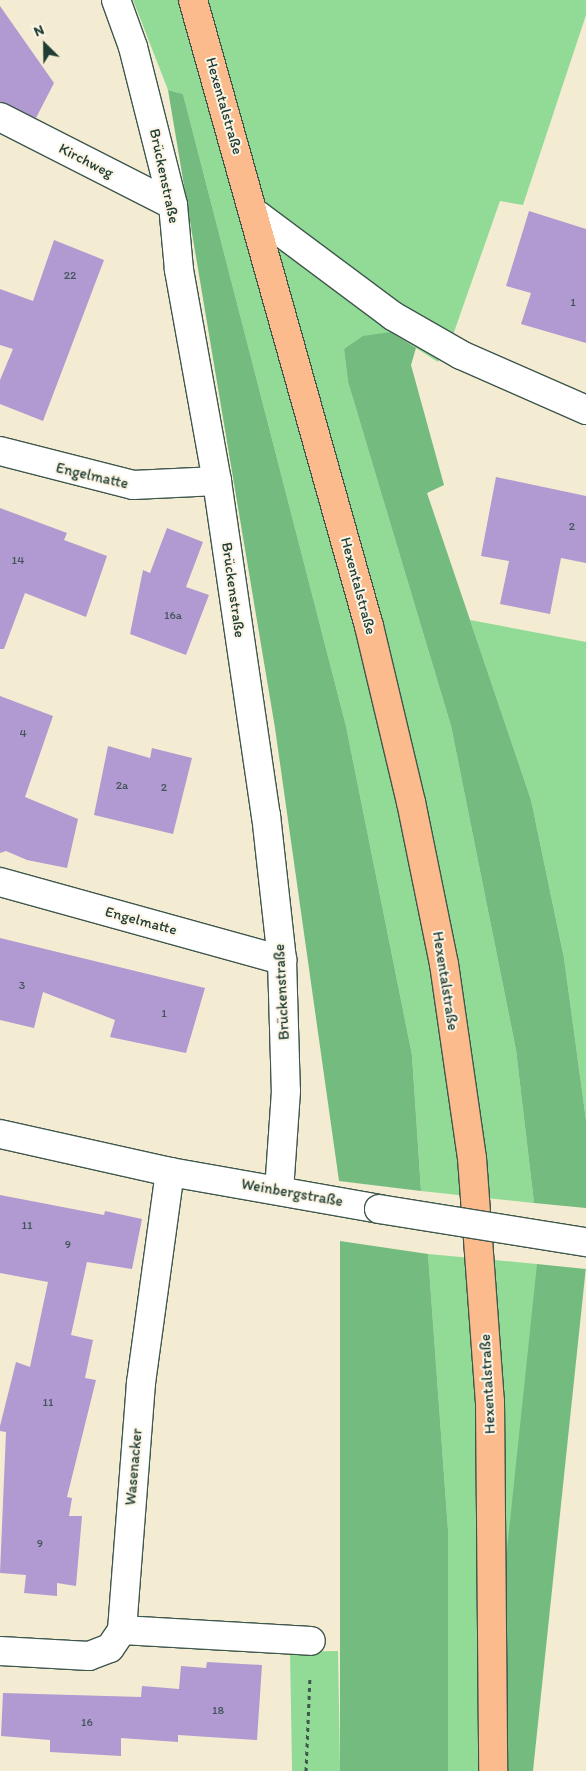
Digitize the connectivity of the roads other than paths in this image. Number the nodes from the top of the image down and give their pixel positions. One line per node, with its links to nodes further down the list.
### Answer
1 (116, 0): 4 (street, Brückenstraße)
2 (193, 0): 5 (main road, Hexentalstraße)
3 (0, 117): 4 (street, Kirchweg)
4 (173, 205): 8 (street, Brückenstraße)
5 (255, 213): 6 (street); 18 (main road, Hexentalstraße)
6 (586, 410)
7 (0, 451): 8 (street, Engelmatte)
8 (217, 481): 10 (street, Brückenstraße)
9 (0, 882): 10 (street, Engelmatte)
10 (282, 960): 13 (street, Brückenstraße)
11 (0, 1134): 12 (street, Weinbergstraße)
12 (170, 1172): 13 (street, Weinbergstraße); 15 (street, Wasenacker)
13 (279, 1190): 14 (street, Weinbergstraße, bridge)
14 (586, 1242)
15 (122, 1630): 16 (street); 17 (street)
16 (311, 1642)
17 (0, 1651)
18 (493, 1771)

